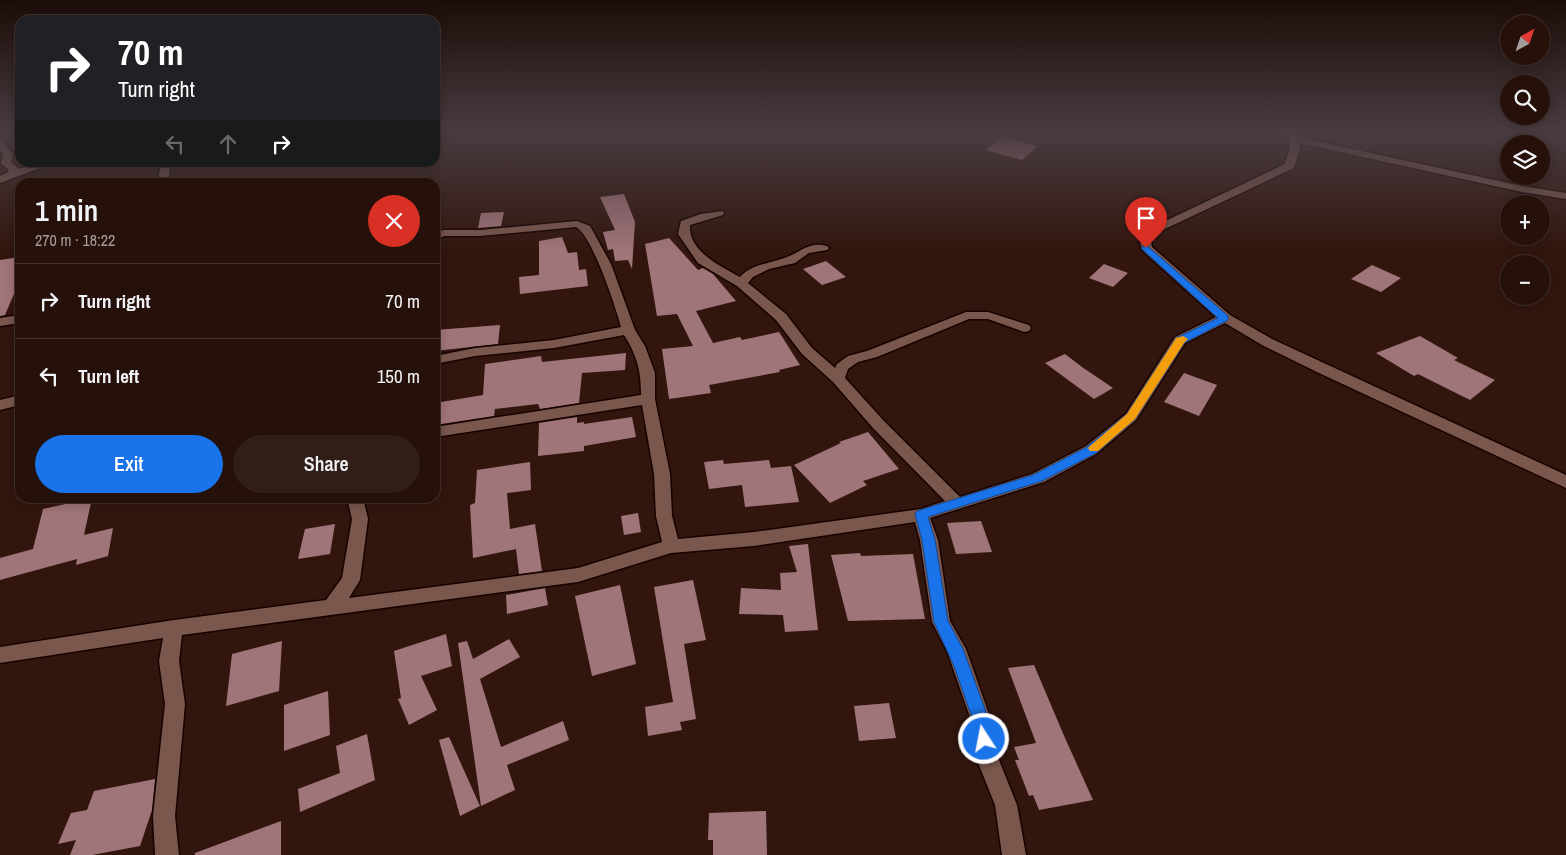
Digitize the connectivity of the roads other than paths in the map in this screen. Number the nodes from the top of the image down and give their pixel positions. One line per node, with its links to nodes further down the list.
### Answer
1 (14, 171): 5 (street)
2 (23, 171): 5 (street)
3 (1279, 171): 12 (street)
4 (1444, 171): 7 (street)
5 (13, 174): 6 (street)
6 (0, 180)
7 (1566, 196)
8 (719, 213): 11 (street)
9 (440, 234): 16 (street)
10 (823, 248): 11 (street)
11 (741, 283): 18 (street)
12 (1225, 318): 23 (street); 25 (street)
13 (15, 320): 14 (street)
14 (0, 322)
15 (1024, 328): 18 (street)
16 (628, 330): 17 (street); 19 (street)
17 (440, 359)
18 (838, 379): 25 (street)
19 (648, 399): 22 (street); 27 (street)
20 (15, 401): 21 (street)
21 (0, 405)
22 (440, 431)
23 (1566, 482)
24 (357, 503): 28 (street)
25 (956, 503): 26 (street)
26 (921, 514): 27 (street); 32 (street)
27 (671, 546): 28 (street)
28 (331, 608): 29 (street)
29 (174, 628): 30 (street); 31 (street)
30 (0, 655)
31 (167, 855)
32 (1014, 855)

